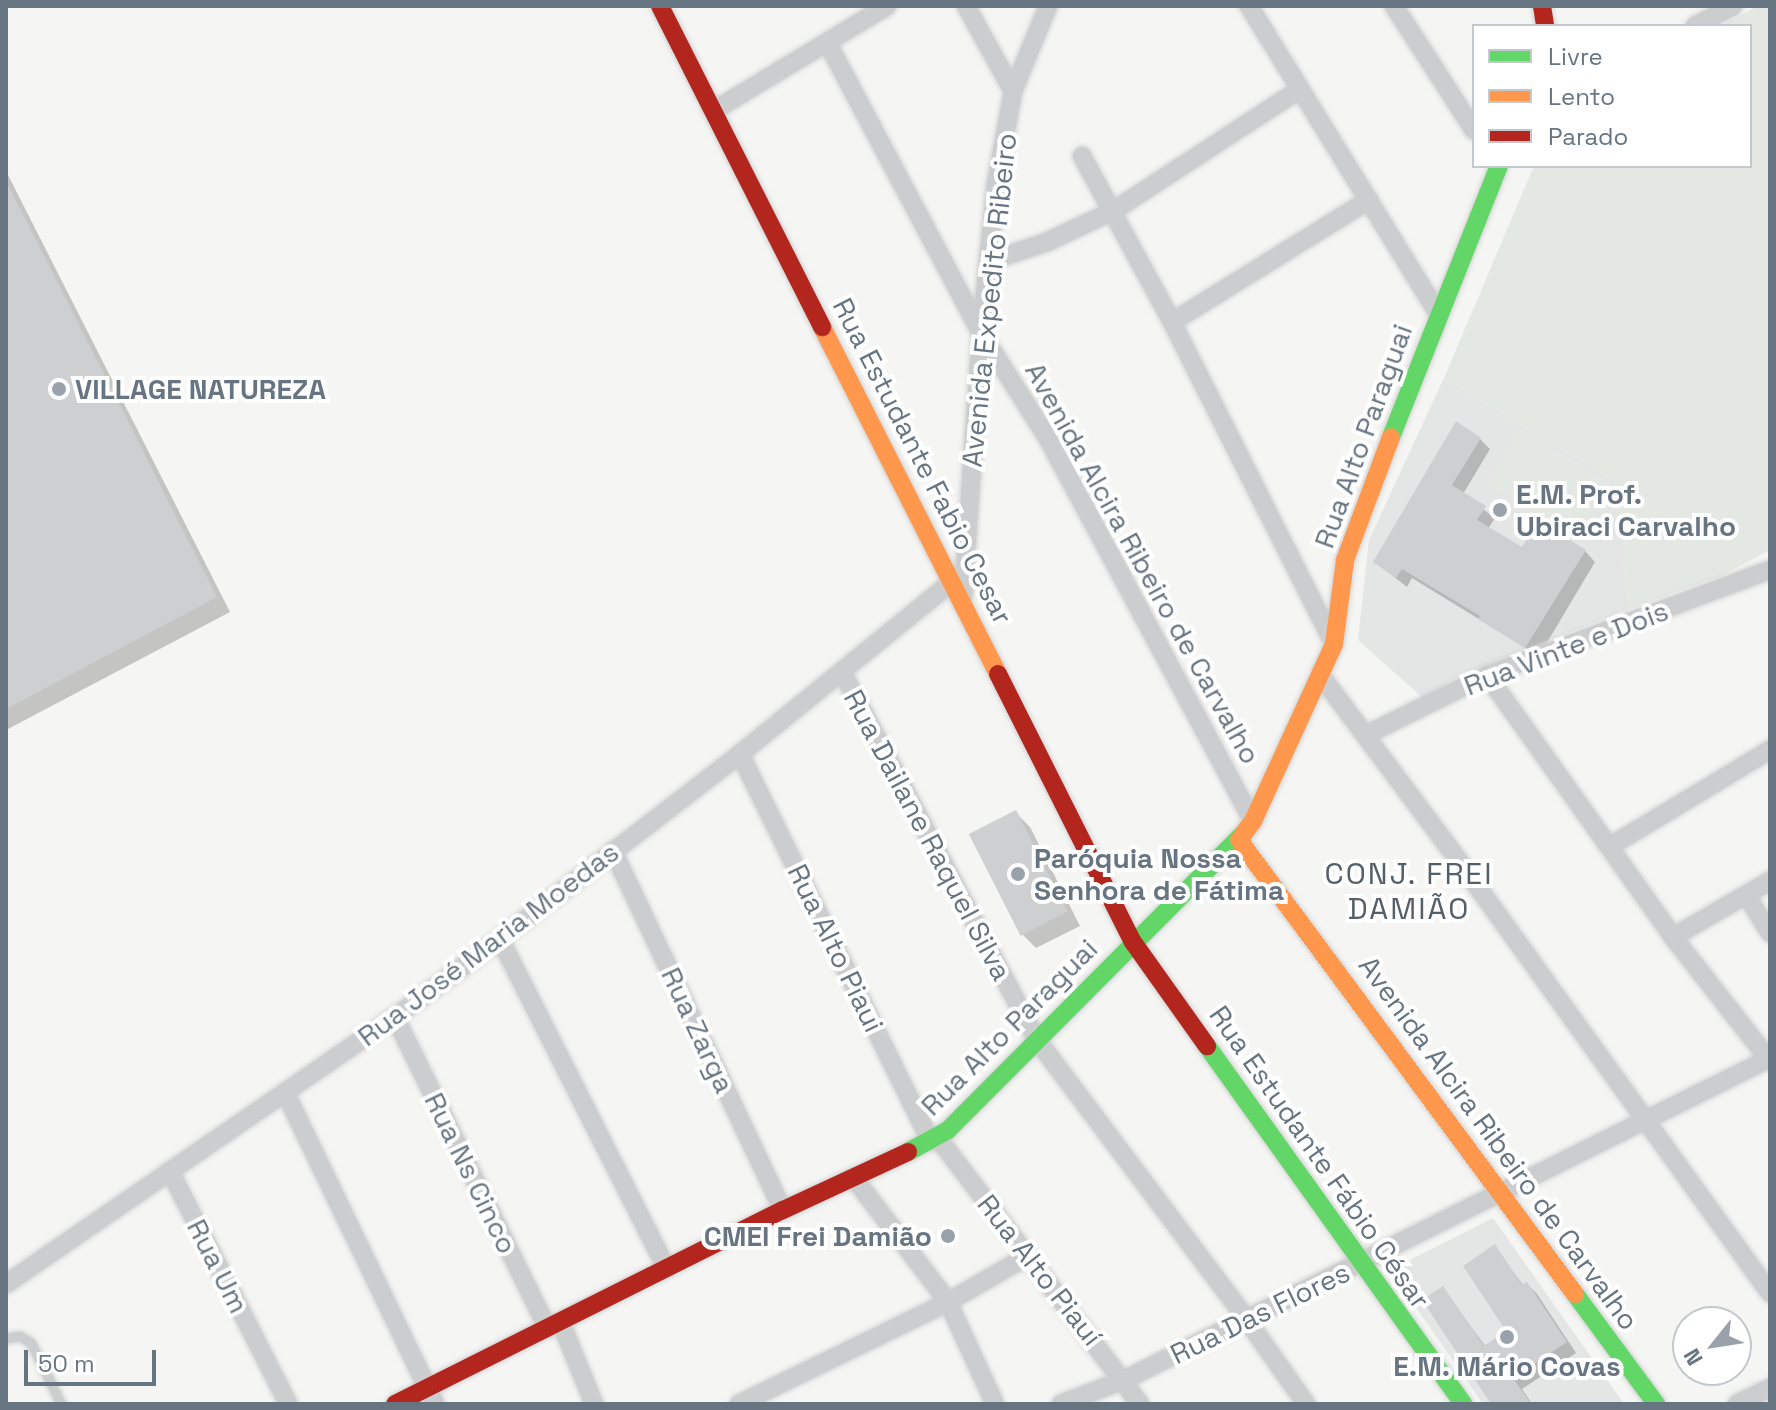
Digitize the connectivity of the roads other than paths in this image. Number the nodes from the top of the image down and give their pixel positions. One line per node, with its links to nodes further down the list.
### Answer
1 (660, 6): 12 (street, Rua Estudante Fabio Cesar)
2 (887, 6): 9 (street)
3 (966, 6): 11 (street)
4 (1048, 6): 11 (street, Avenida Expedito Ribeiro)
5 (1249, 6): 10 (street)
6 (1394, 6): 13 (street)
7 (1733, 6): 8 (street)
8 (1699, 24)
9 (827, 42): 12 (street); 21 (street, Avenida Alcira Ribeiro de Carvalho)
10 (1300, 89): 16 (street); 17 (street)
11 (1013, 91): 18 (street, Avenida Expedito Ribeiro)
12 (713, 111): 23 (street, Rua Estudante Fabio Cesar)
13 (1472, 127)
14 (1082, 156): 17 (street)
15 (1497, 168): 19 (street, Rua Alto Paraguai)
16 (1369, 200): 19 (street); 20 (street)
17 (1113, 211): 18 (street); 20 (street)
18 (990, 261): 21 (street, Avenida Expedito Ribeiro)
19 (1438, 313): 25 (street, Rua Alto Paraguai)
20 (1172, 322): 25 (street)
21 (981, 333): 24 (street, Avenida Expedito Ribeiro); 32 (street, Avenida Alcira Ribeiro de Carvalho)
22 (1770, 570): 27 (street, Rua Vinte e Dois)
23 (953, 581): 24 (street, Rua Estudante Fabio Cesar); 26 (street, Rua José Maria Moedas)
24 (963, 601): 41 (street, Rua Estudante Fabio Cesar)
25 (1334, 644): 28 (street, Rua Alto Paraguai)
26 (842, 672): 31 (street, Rua José Maria Moedas); 43 (street, Rua Dailane Raquel Silva)
27 (1487, 675): 29 (street, Rua Vinte e Dois); 34 (street)
28 (1321, 676): 29 (street); 32 (street, Rua Alto Paraguai)
29 (1366, 735): 46 (street)
30 (1770, 750): 34 (street)
31 (740, 754): 35 (street, Rua José Maria Moedas); 47 (street, Rua Alto Piaui)
32 (1253, 821): 33 (street, Rua Alto Paraguai)
33 (1239, 840): 41 (street, Rua Alto Paraguai); 50 (street, Avenida Alcira Ribeiro de Carvalho)
34 (1609, 847): 39 (street)
35 (613, 851): 40 (street, Rua José Maria Moedas); 51 (street, Rua Zarga)
36 (1770, 881): 37 (street)
37 (1746, 895): 38 (street); 39 (street)
38 (1770, 933)
39 (1673, 937): 44 (street)
40 (500, 939): 42 (street, Rua José Maria Moedas); 54 (street)
41 (1133, 942): 43 (street, Rua Alto Paraguai); 53 (street, Rua Estudante Fábio César)
42 (395, 1017): 45 (street, Rua José Maria Moedas); 59 (street, Rua Ns Cinco)
43 (1037, 1040): 47 (street, Rua Alto Paraguai); 58 (street, Rua Dailane Raquel Silva)
44 (1770, 1059): 46 (street, Rua Das Flores)
45 (285, 1092): 48 (street, Rua José Maria Moedas); 63 (street)
46 (1648, 1122): 50 (street, Rua Das Flores); 56 (street)
47 (934, 1140): 49 (street, Rua Alto Paraguai); 52 (street, Rua Alto Piauí)
48 (170, 1171): 55 (street, Rua José Maria Moedas); 65 (street, Rua Um)
49 (854, 1178): 51 (street, Rua Alto Paraguai); 57 (street)
50 (1497, 1191): 53 (street, Rua Das Flores); 74 (street, Avenida Alcira Ribeiro de Carvalho)
51 (783, 1210): 54 (street, Rua Alto Paraguai)
52 (1029, 1255): 57 (street); 61 (street, Rua Alto Piauí)
53 (1360, 1263): 58 (street, Rua Das Flores); 73 (street, Rua Estudante Fábio César)
54 (666, 1268): 59 (street, Rua Alto Paraguai)
55 (6, 1284)
56 (1770, 1293)
57 (948, 1302): 68 (street); 69 (street)
58 (1247, 1320): 61 (street, Rua Das Flores); 72 (street, Rua Dailane Raquel Silva)
59 (555, 1326): 63 (street, Rua Alto Paraguai); 67 (street, Rua Ns Cinco)
60 (6, 1338): 64 (lane)
61 (1124, 1380): 70 (street, Rua Das Flores); 71 (street, Rua Alto Piauí)
62 (1770, 1388): 75 (street)
63 (431, 1396): 66 (street, Rua Alto Paraguai)
64 (61, 1404)
65 (288, 1404)
66 (395, 1404)
67 (594, 1404)
68 (739, 1404)
69 (995, 1404)
70 (1061, 1404)
71 (1140, 1404)
72 (1306, 1404)
73 (1463, 1404)
74 (1656, 1404)
75 (1737, 1404)

